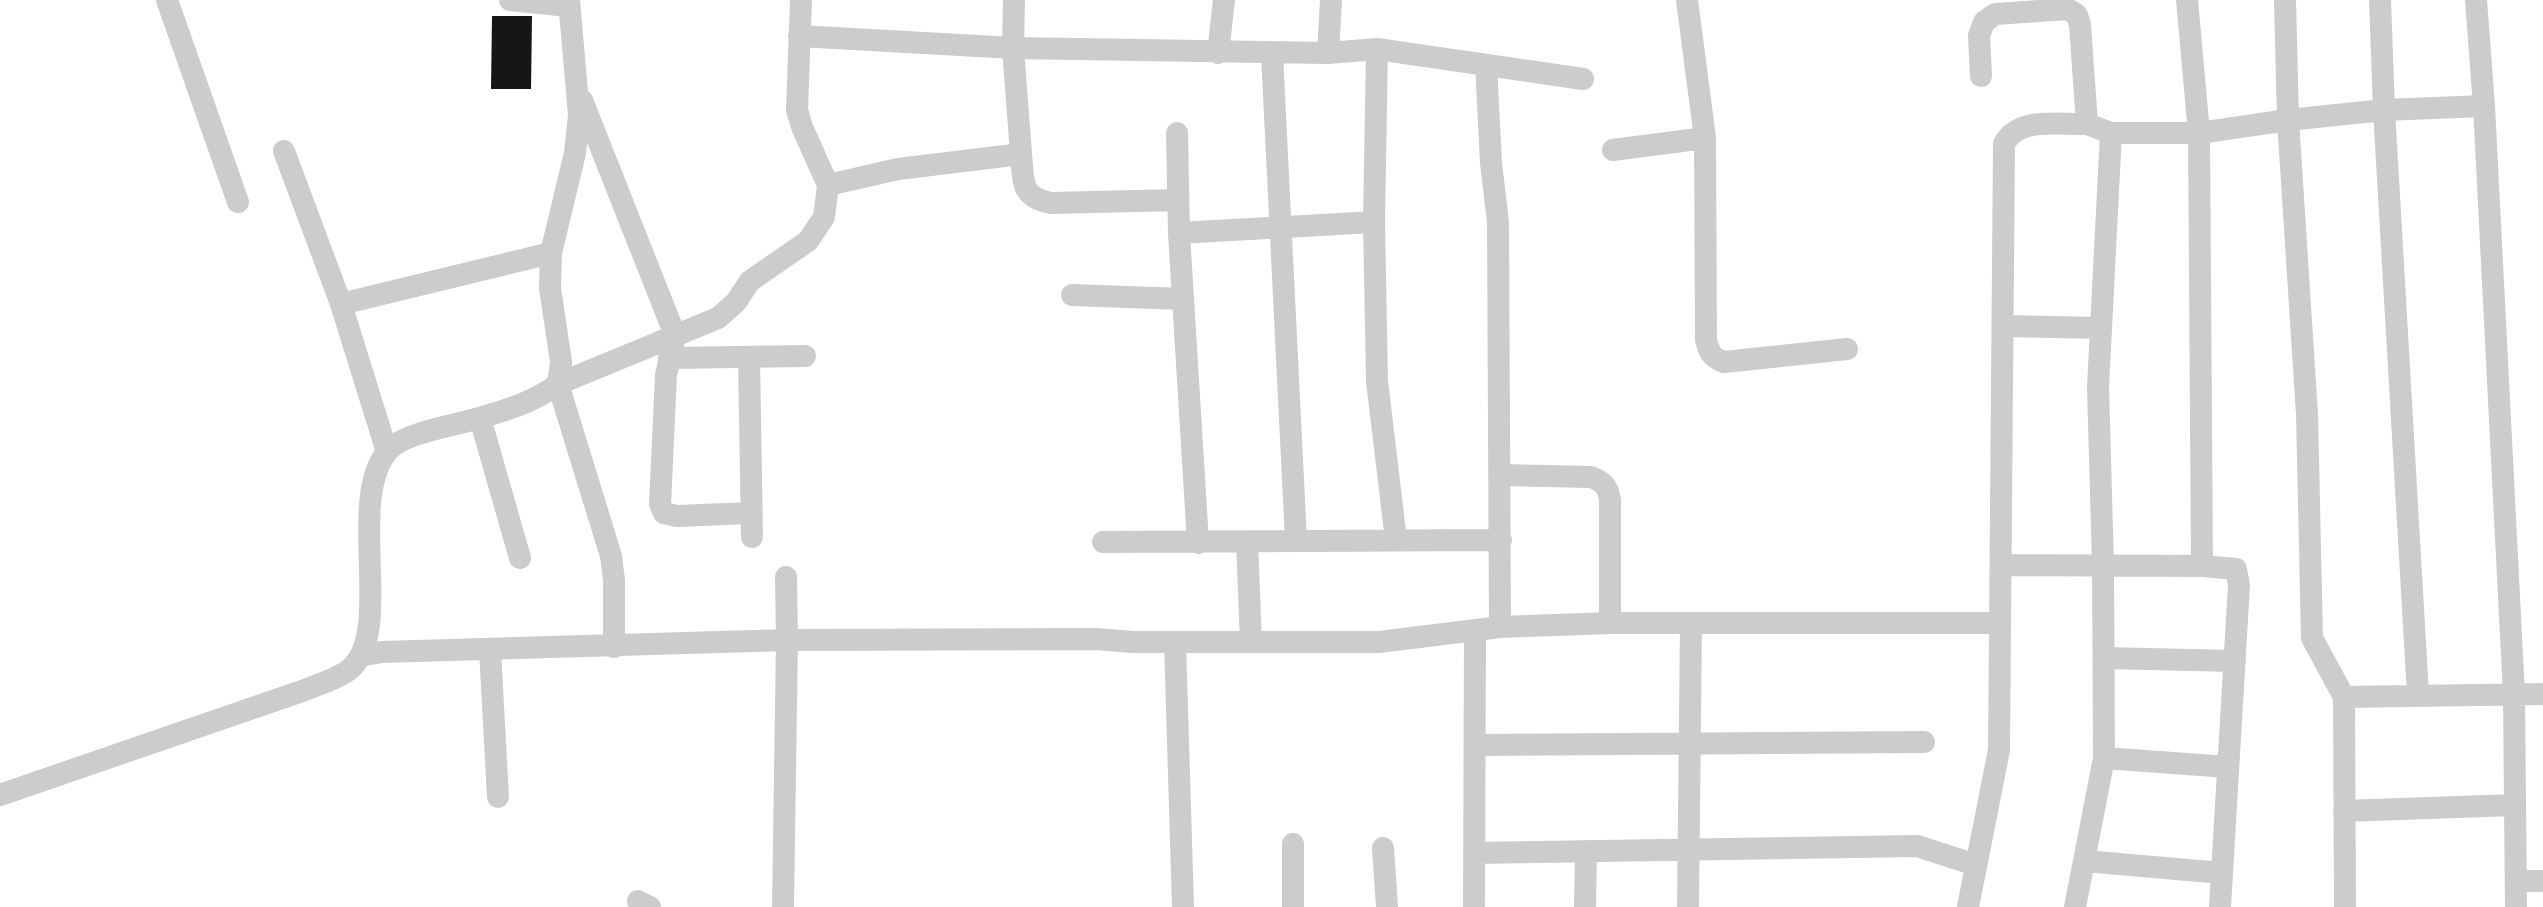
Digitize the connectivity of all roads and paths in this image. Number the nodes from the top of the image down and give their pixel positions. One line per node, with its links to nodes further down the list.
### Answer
1 (167, 0): 37 (street)
2 (510, 0): 12 (street)
3 (801, 0): 14 (street)
4 (1014, 0): 15 (street)
5 (1224, 0): 17 (street)
6 (1331, 0): 18 (street)
7 (1687, 0): 31 (street)
8 (2187, 0): 30 (street)
9 (2285, 0): 26 (street)
10 (2380, 0): 25 (street)
11 (2476, 0): 24 (street)
12 (569, 3): 23 (street)
13 (2048, 5): 21 (street); 27 (street)
14 (800, 36): 15 (street); 35 (street)
15 (1013, 48): 17 (street); 34 (street)
16 (1377, 49): 18 (street); 20 (street); 38 (street)
17 (1218, 53): 19 (street)
18 (1328, 53): 19 (street)
19 (1272, 54): 39 (street)
20 (1486, 65): 22 (street); 55 (street)
21 (1981, 76)
22 (1583, 79)
23 (578, 91): 41 (street); 47 (street)
24 (2484, 106): 25 (street); 83 (street)
25 (2384, 110): 26 (street); 82 (street)
26 (2288, 120): 30 (street); 85 (street)
27 (2087, 124): 29 (street); 45 (street)
28 (1177, 133): 36 (street)
29 (2111, 133): 30 (street); 46 (street)
30 (2199, 133): 67 (street)
31 (1705, 138): 32 (street); 48 (street)
32 (1613, 150)
33 (284, 151): 44 (street)
34 (1020, 154): 35 (street); 36 (street)
35 (828, 185): 47 (street)
36 (1178, 200): 40 (street)
37 (238, 202)
38 (1374, 222): 39 (street); 59 (street)
39 (1281, 227): 40 (street); 58 (street)
40 (1179, 232): 43 (street)
41 (550, 253): 44 (street); 52 (street)
42 (1072, 295): 43 (street)
43 (1183, 298): 63 (street)
44 (341, 304): 54 (street)
45 (2003, 326): 46 (street); 65 (street)
46 (2101, 328): 66 (street)
47 (675, 335): 50 (street); 52 (street)
48 (1847, 349)
49 (805, 356): 51 (street)
50 (669, 358): 51 (street); 56 (street)
51 (749, 358): 56 (street)
52 (558, 384): 53 (street); 77 (street)
53 (480, 418): 54 (street); 64 (street)
54 (387, 452): 79 (street)
55 (1500, 476): 60 (street); 71 (street)
56 (751, 513): 57 (street)
57 (752, 537)
58 (1296, 540): 59 (street); 62 (street)
59 (1396, 540): 60 (street)
60 (1501, 540): 72 (street)
61 (1103, 542): 63 (street)
62 (1247, 542): 63 (street); 76 (street)
63 (1198, 543)
64 (520, 558)
65 (2001, 565): 66 (street); 70 (street)
66 (2103, 565): 67 (street); 80 (street)
67 (2202, 566): 81 (street)
68 (786, 577): 74 (street)
69 (1691, 623): 70 (street); 71 (street); 87 (street)
70 (2000, 623): 101 (street)
71 (1610, 624): 72 (street)
72 (1500, 627): 73 (street)
73 (1475, 630): 76 (street); 88 (street)
74 (787, 640): 75 (street); 77 (street); 105 (street)
75 (1176, 642): 76 (street); 106 (street)
76 (1251, 642)
77 (614, 647): 78 (street)
78 (490, 650): 79 (street); 92 (street)
79 (362, 655): 91 (street)
80 (2104, 658): 81 (street); 89 (street)
81 (2235, 662): 90 (street)
82 (2418, 694): 83 (street); 85 (street)
83 (2514, 694): 84 (street); 93 (street)
84 (2543, 694)
85 (2344, 697): 94 (street)
86 (1924, 742): 87 (street)
87 (1691, 744): 88 (street); 97 (street)
88 (1475, 745): 99 (street)
89 (2104, 758): 90 (street); 100 (street)
90 (2228, 767): 102 (street)
91 (0, 795)
92 (498, 797)
93 (2515, 805): 94 (street); 104 (street)
94 (2344, 811): 115 (street)
95 (1293, 844): 107 (street)
96 (1383, 848): 108 (street)
97 (1689, 850): 98 (street); 101 (street); 111 (street)
98 (1586, 851): 99 (street); 110 (street)
99 (1474, 853): 109 (street)
100 (2085, 861): 102 (street); 113 (street)
101 (1976, 865): 112 (street)
102 (2222, 873): 114 (street)
103 (2543, 881): 104 (street)
104 (2516, 882): 116 (street)
105 (783, 907)
106 (1183, 907)
107 (1293, 907)
108 (1387, 907)
109 (1474, 907)
110 (1585, 907)
111 (1688, 907)
112 (1968, 907)
113 (2075, 907)
114 (2220, 907)
115 (2345, 907)
116 (2516, 907)

